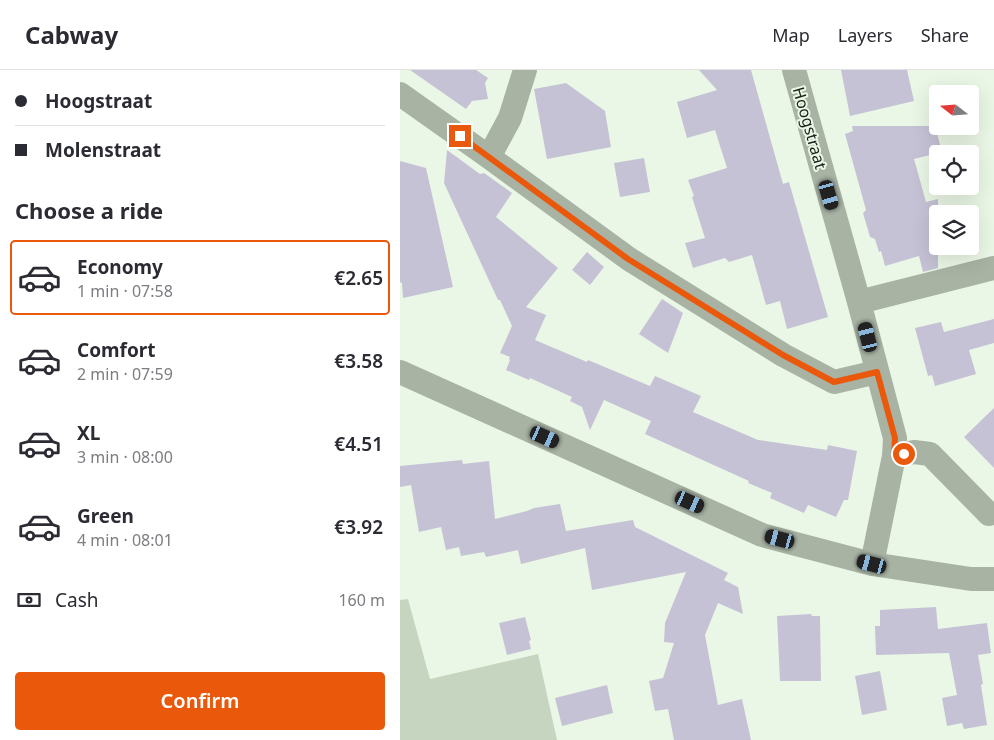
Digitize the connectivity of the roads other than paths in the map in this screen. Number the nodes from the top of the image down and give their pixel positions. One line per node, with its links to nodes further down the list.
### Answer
1 (525, 70): 4 (street)
2 (794, 70): 6 (street, Hoogstraat)
3 (400, 94): 4 (street)
4 (489, 157): 8 (street)
5 (994, 268): 6 (street)
6 (859, 302): 8 (street, Hoogstraat)
7 (400, 372): 11 (street)
8 (877, 372): 9 (street, Hoogstraat)
9 (894, 456): 10 (street); 11 (street, Hoogstraat)
10 (990, 514)
11 (872, 564): 12 (street)
12 (994, 579)

